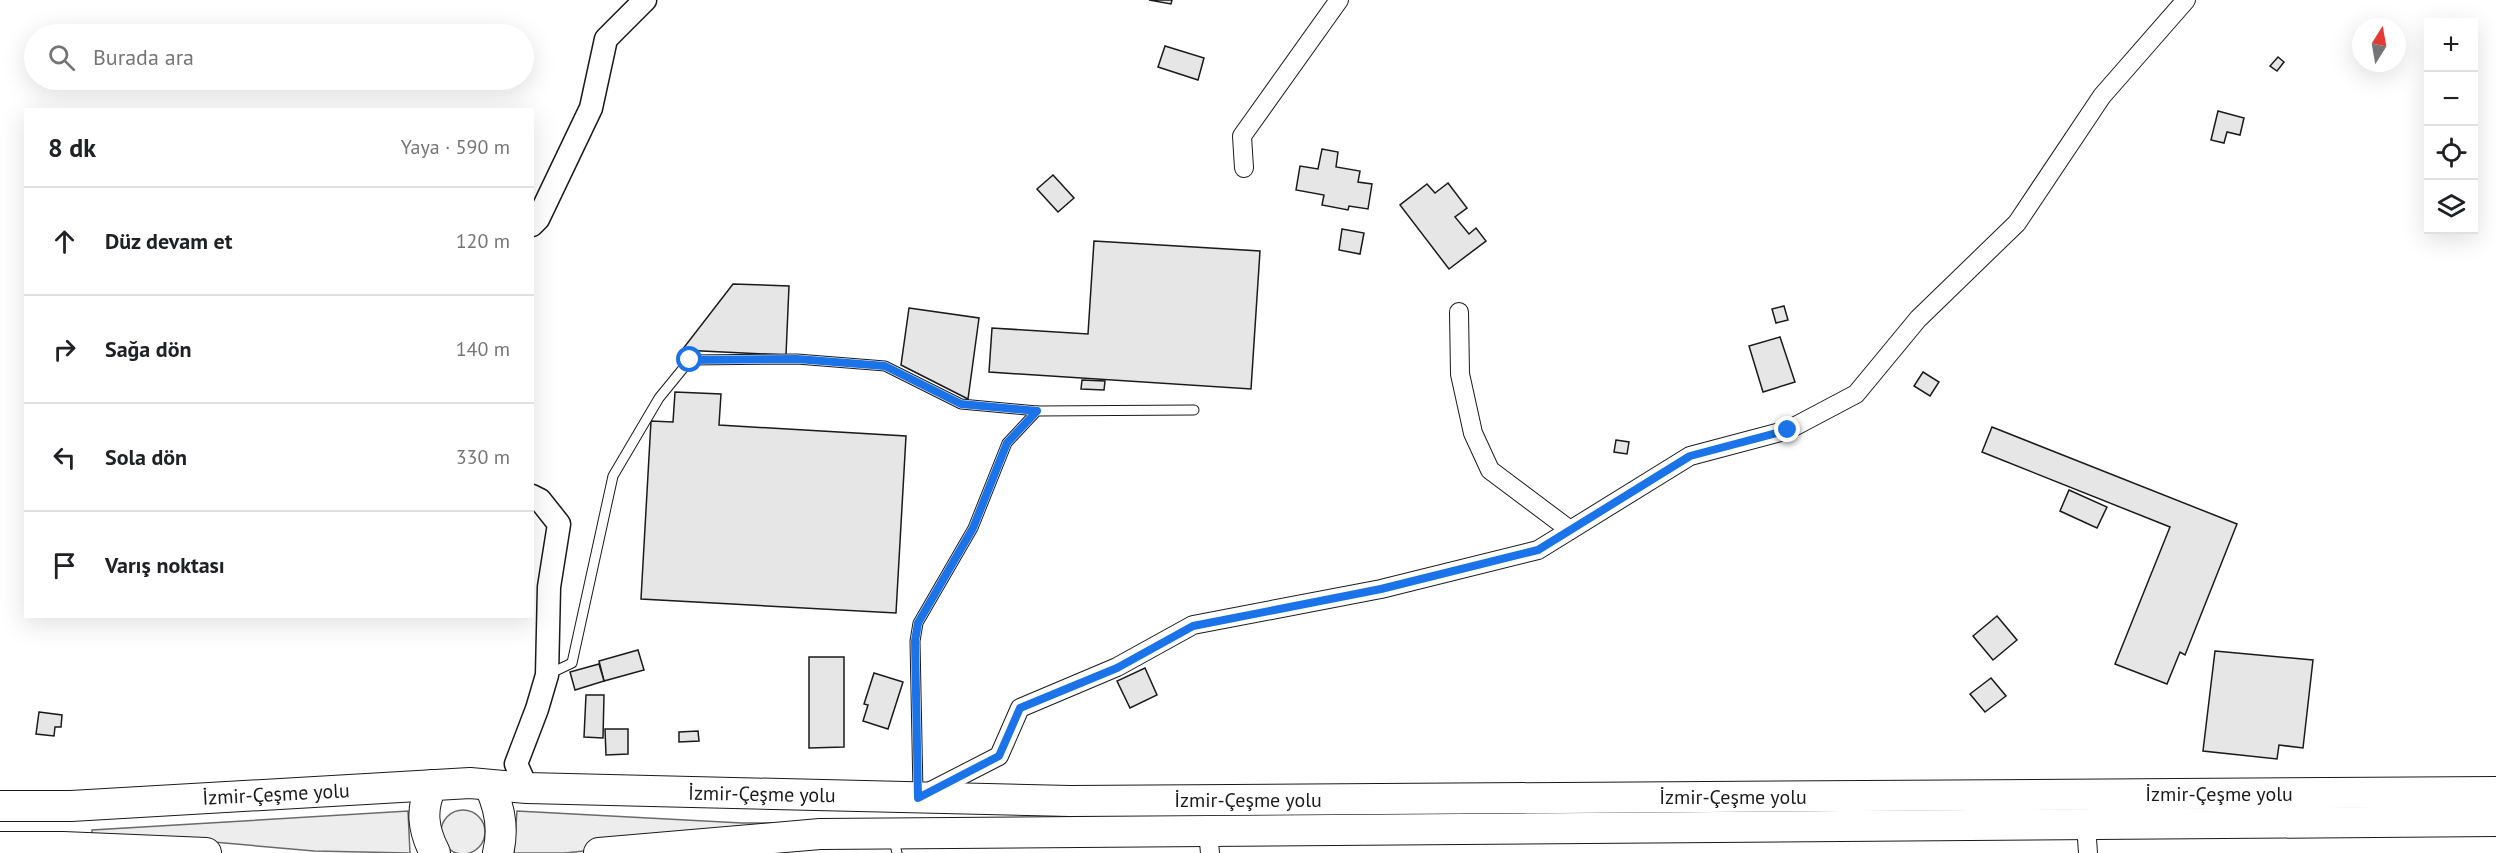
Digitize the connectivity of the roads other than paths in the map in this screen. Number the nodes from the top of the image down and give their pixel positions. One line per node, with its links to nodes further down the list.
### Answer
1 (645, 0): 5 (street)
2 (1340, 0): 4 (street)
3 (2186, 0): 10 (street)
4 (1244, 168)
5 (534, 223)
6 (1459, 312): 10 (street)
7 (1194, 410): 8 (lane)
8 (1037, 411): 11 (lane); 16 (lane)
9 (534, 497): 11 (street)
10 (1570, 530): 16 (street)
11 (547, 675): 14 (street)
12 (432, 785): 13 (highway, İzmir-Çeşme yolu); 17 (highway, İzmir-Çeşme yolu); 24 (highway)
13 (489, 785): 14 (highway, İzmir-Çeşme yolu); 25 (highway)
14 (527, 788): 16 (highway, İzmir-Çeşme yolu)
15 (2496, 792): 16 (highway, İzmir-Çeşme yolu)
16 (918, 798)
17 (0, 807)
18 (2496, 821): 19 (highway, İzmir-Çeşme yolu)
19 (2087, 838): 20 (highway, İzmir-Çeşme yolu)
20 (1209, 842): 21 (highway, İzmir-Çeşme yolu)
21 (895, 843): 26 (highway, İzmir-Çeşme yolu)
22 (0, 847): 23 (highway)
23 (206, 853)
24 (435, 853)
25 (498, 853)
26 (599, 853)

